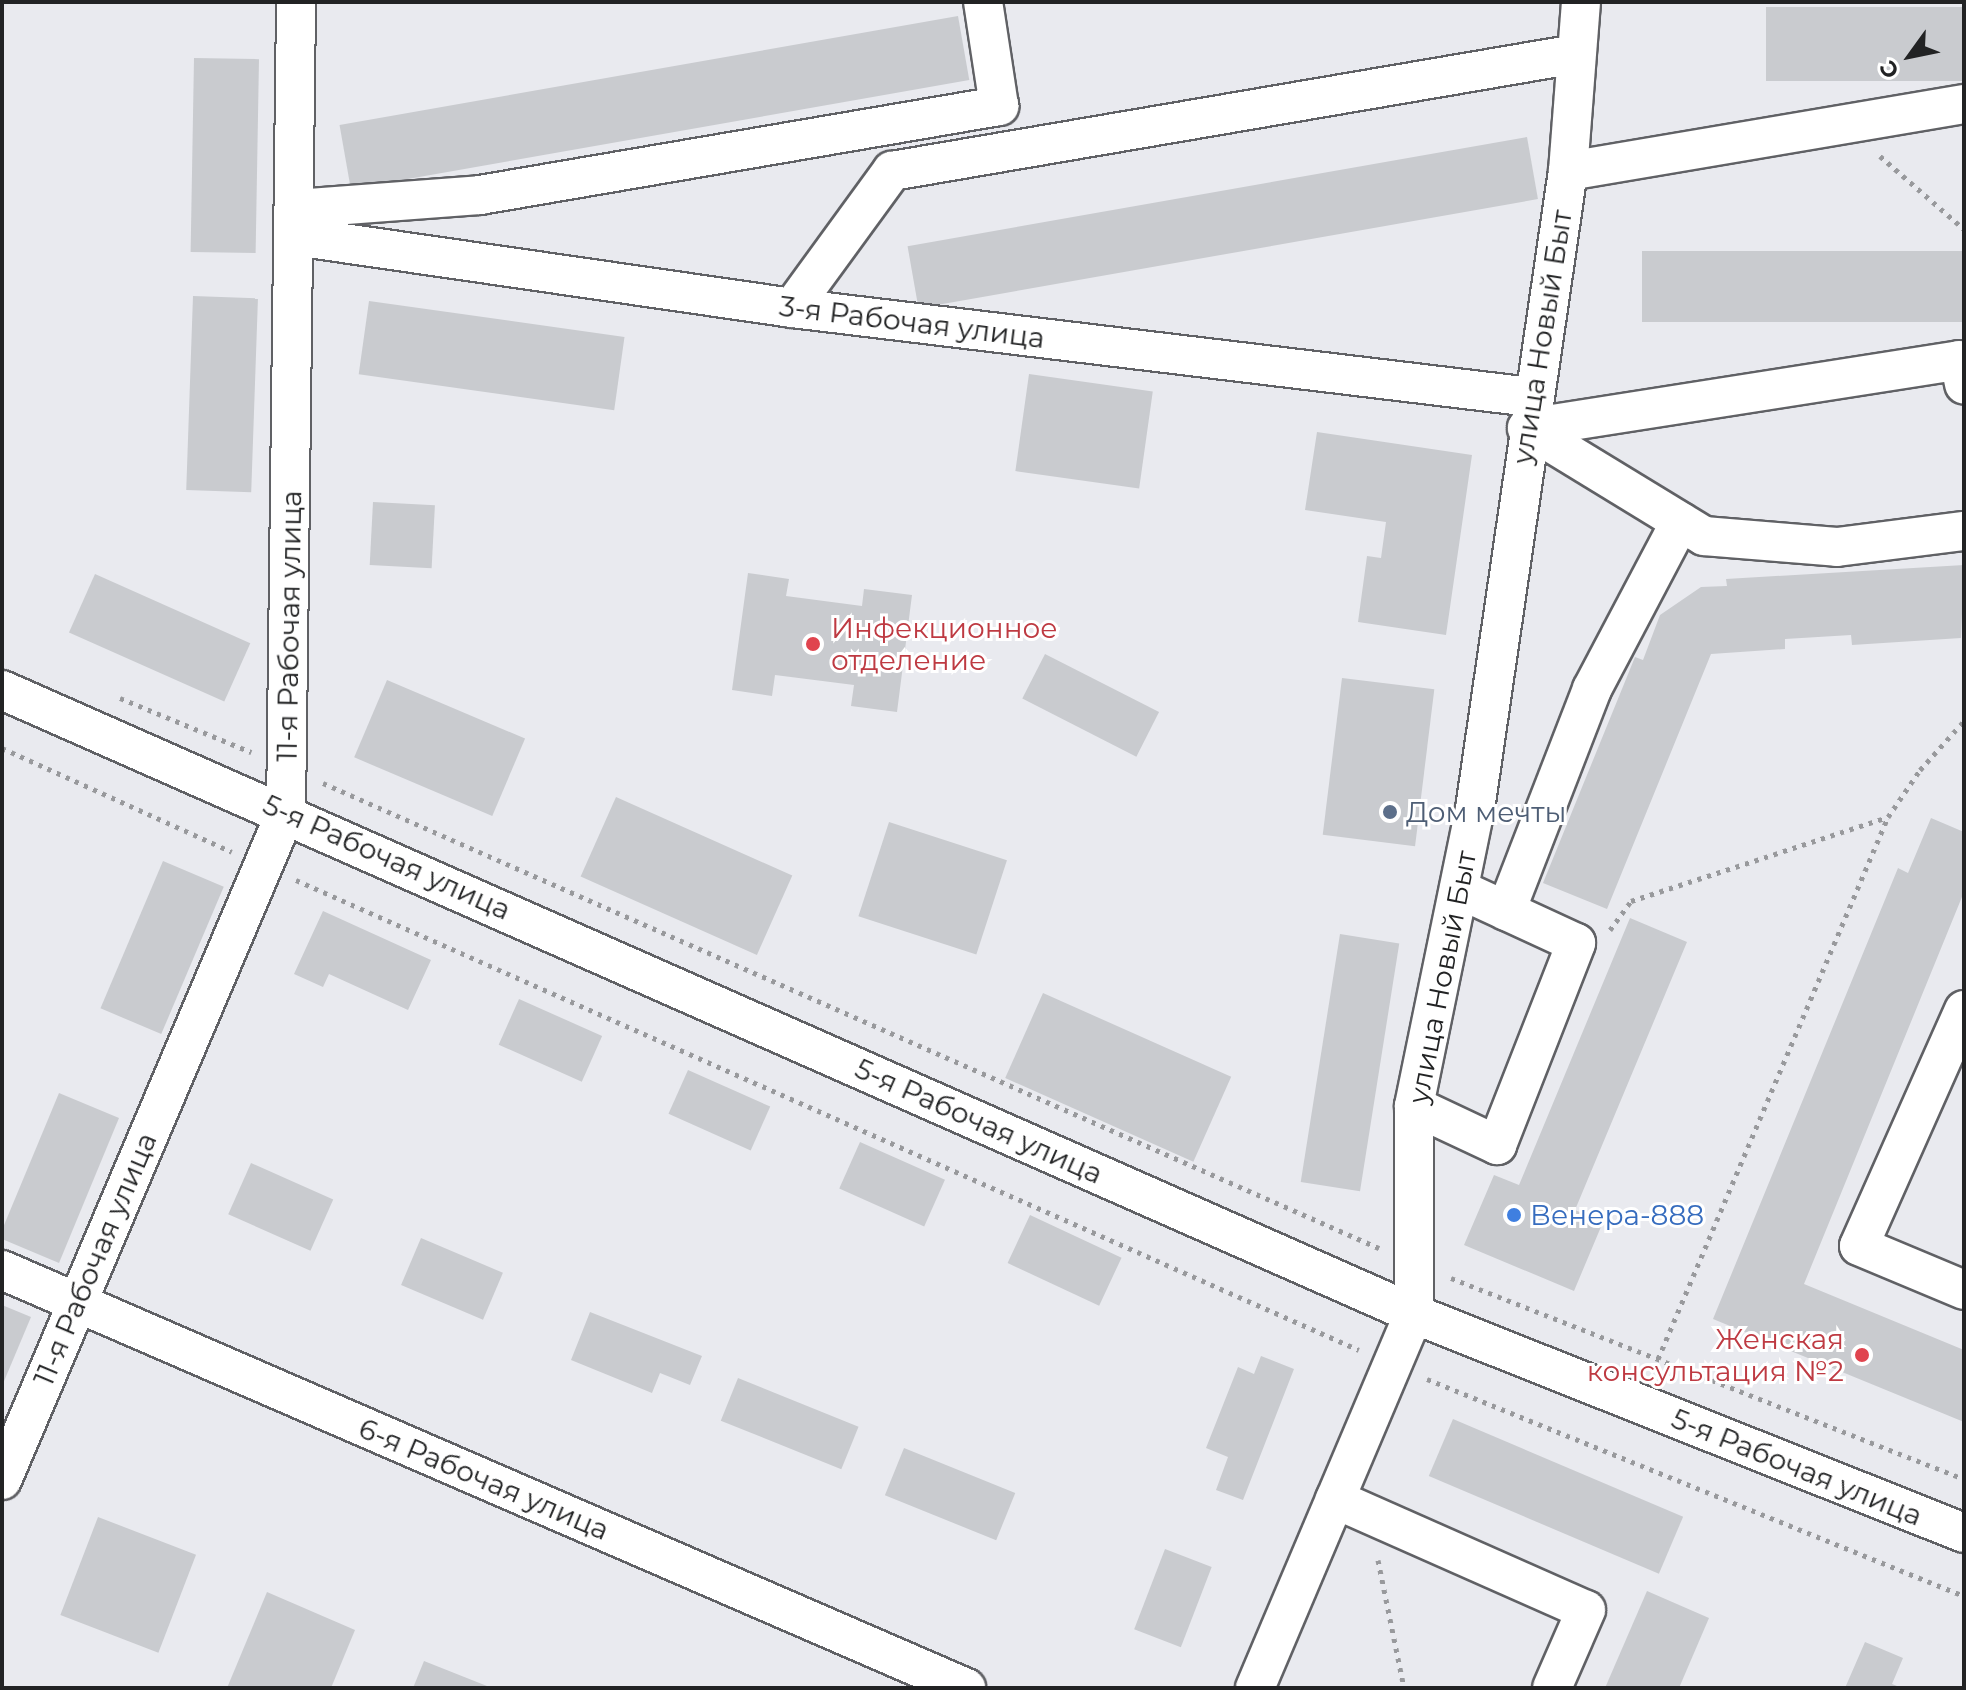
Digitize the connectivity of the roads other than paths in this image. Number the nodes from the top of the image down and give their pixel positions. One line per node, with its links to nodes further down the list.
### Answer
1 (296, 2): 9 (street, 11-я Рабочая улица)
2 (983, 2): 6 (street)
3 (1581, 2): 4 (street, улица Новый Быт)
4 (1576, 54): 7 (street); 8 (street, улица Новый Быт)
5 (1964, 104): 8 (street)
6 (963, 113): 7 (street); 9 (street)
7 (972, 157): 10 (street)
8 (1568, 171): 12 (street, улица Новый Быт)
9 (295, 222): 10 (street, 3-я Рабочая улица); 16 (street, 11-я Рабочая улица)
10 (792, 308): 12 (street, 3-я Рабочая улица)
11 (1962, 368): 12 (street)
12 (1529, 412): 13 (street); 17 (street, улица Новый Быт)
13 (1680, 522): 14 (street); 18 (street)
14 (1964, 531)
15 (2, 690): 16 (street, 5-я Рабочая улица)
16 (286, 812): 23 (street, 11-я Рабочая улица); 24 (street, 5-я Рабочая улица)
17 (1459, 889): 18 (street); 20 (street, улица Новый Быт)
18 (1506, 911): 20 (street)
19 (1964, 1010): 22 (street)
20 (1414, 1106): 24 (street, улица Новый Быт)
21 (2, 1270): 23 (street, 6-я Рабочая улица)
22 (1964, 1290)
23 (76, 1302): 25 (street, 11-я Рабочая улица); 28 (street, 6-я Рабочая улица)
24 (1414, 1314): 26 (street, улица Новый Быт); 27 (street, 5-я Рабочая улица)
25 (2, 1480)
26 (1335, 1499): 29 (street, улица Новый Быт); 30 (street)
27 (1964, 1533)
28 (966, 1688)
29 (1255, 1688)
30 (1552, 1688)

